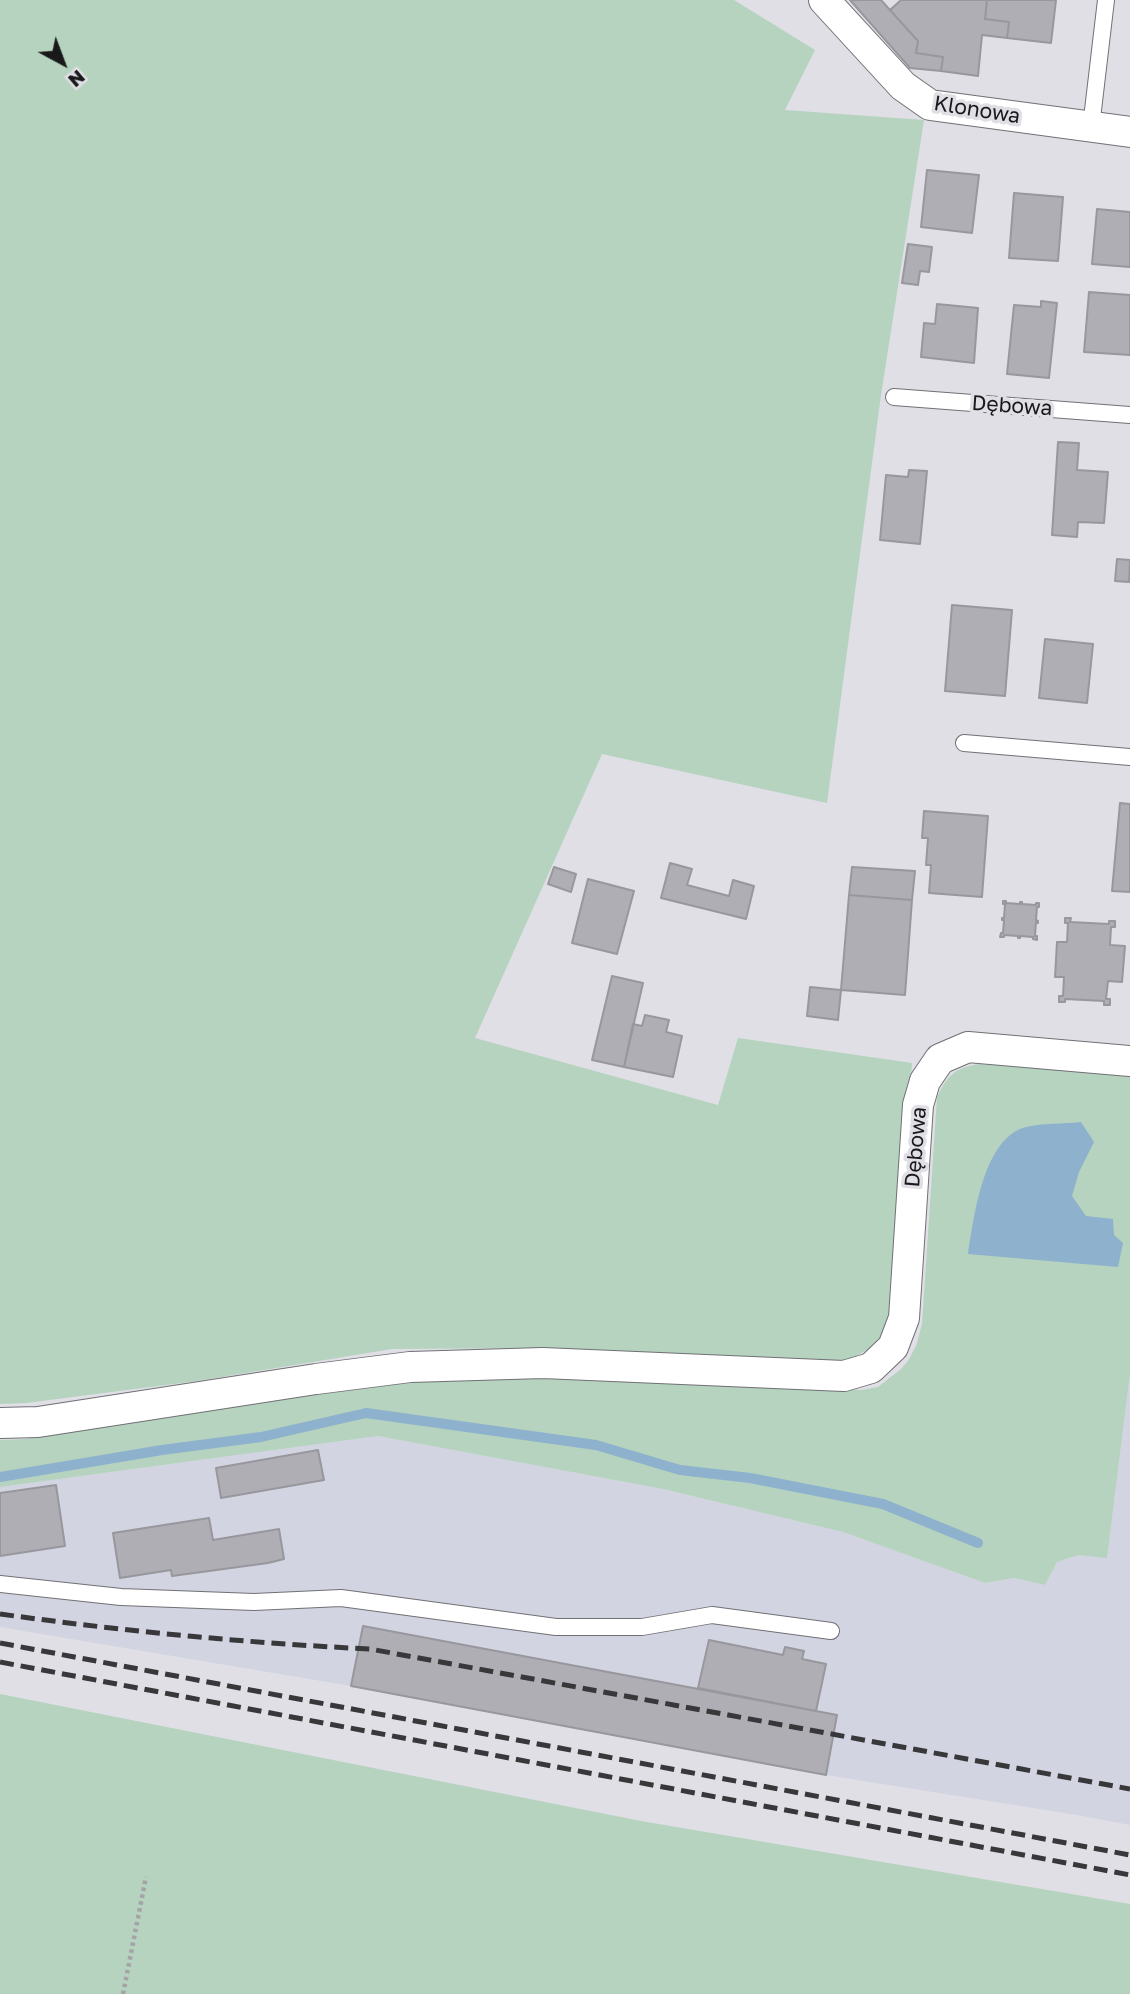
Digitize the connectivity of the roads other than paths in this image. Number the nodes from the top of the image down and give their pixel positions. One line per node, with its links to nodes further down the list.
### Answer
1 (824, 0): 3 (street, Klonowa)
2 (1106, 0): 3 (lane)
3 (1091, 127): 4 (street, Klonowa)
4 (1130, 132)
5 (894, 397): 6 (lane, Dębowa)
6 (1130, 415)
7 (964, 743): 8 (lane)
8 (1130, 757)
9 (1130, 1061): 10 (street, Dębowa)
10 (0, 1423)
11 (0, 1584): 12 (lane)
12 (831, 1631)

